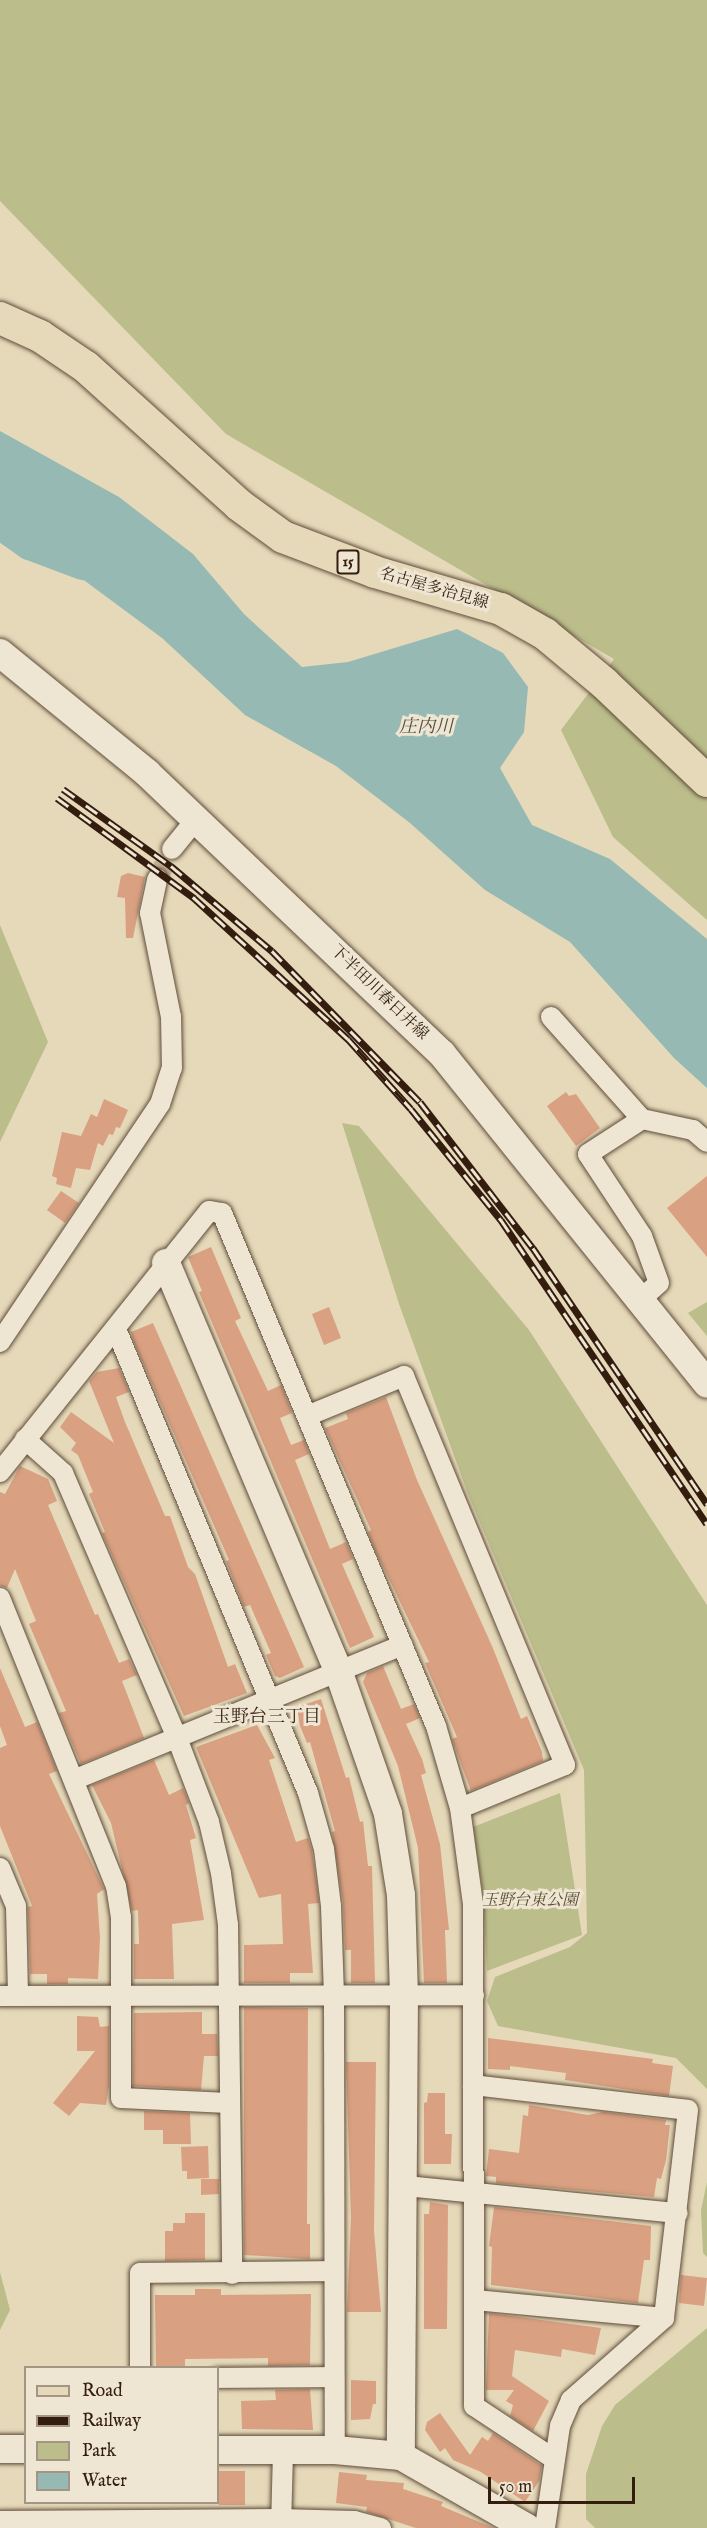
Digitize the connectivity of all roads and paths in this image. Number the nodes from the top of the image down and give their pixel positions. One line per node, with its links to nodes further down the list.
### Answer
1 (0, 318): 3 (main road, 名古屋多治見線 / 15)
2 (0, 653): 4 (street, 下半田川春日井線)
3 (707, 781)
4 (196, 819): 5 (street); 11 (street, 下半田川春日井線)
5 (172, 849)
6 (158, 879): 13 (street)
7 (551, 1017): 8 (street)
8 (642, 1119): 9 (street); 11 (street)
9 (707, 1142)
10 (166, 1263): 12 (street); 15 (street); 20 (street)
11 (640, 1300): 14 (street, 下半田川春日井線)
12 (116, 1329): 16 (street); 21 (street)
13 (0, 1342)
14 (707, 1384)
15 (307, 1416): 19 (street); 24 (street)
16 (26, 1439): 17 (street); 22 (street)
17 (0, 1472)
18 (0, 1598): 23 (street)
19 (403, 1646): 20 (street); 24 (street)
20 (339, 1673): 21 (street); 31 (street)
21 (271, 1701): 22 (street); 30 (street)
22 (177, 1738): 23 (street); 29 (street)
23 (76, 1779): 28 (street)
24 (460, 1808): 26 (street)
25 (0, 1868): 27 (street)
26 (474, 1995): 31 (street); 32 (street)
27 (9, 1996): 28 (street)
28 (122, 1996): 29 (street); 33 (street)
29 (228, 1996): 30 (street); 33 (street)
30 (334, 1996): 31 (street); 37 (street)
31 (404, 1996): 34 (street)
32 (473, 2085): 35 (street); 36 (street)
33 (229, 2103): 38 (street)
34 (406, 2186): 35 (street); 49 (street)
35 (474, 2192): 36 (street); 39 (street)
36 (678, 2213): 40 (street)
37 (332, 2271): 38 (street); 42 (street)
38 (232, 2274): 41 (street)
39 (475, 2300): 40 (street); 50 (street)
40 (664, 2318): 50 (street)
41 (140, 2366)
42 (334, 2377): 43 (street); 47 (street)
43 (219, 2378)
44 (0, 2449): 45 (street)
45 (24, 2449)
46 (219, 2450): 48 (street)
47 (334, 2450): 48 (street); 49 (street)
48 (283, 2451): 52 (street)
49 (401, 2456): 56 (street)
50 (554, 2459): 57 (street)
51 (0, 2521): 53 (street)
52 (281, 2523): 54 (street); 55 (street)
53 (61, 2524): 54 (street)
54 (172, 2525)
55 (381, 2528)
56 (527, 2528)
57 (545, 2528)

